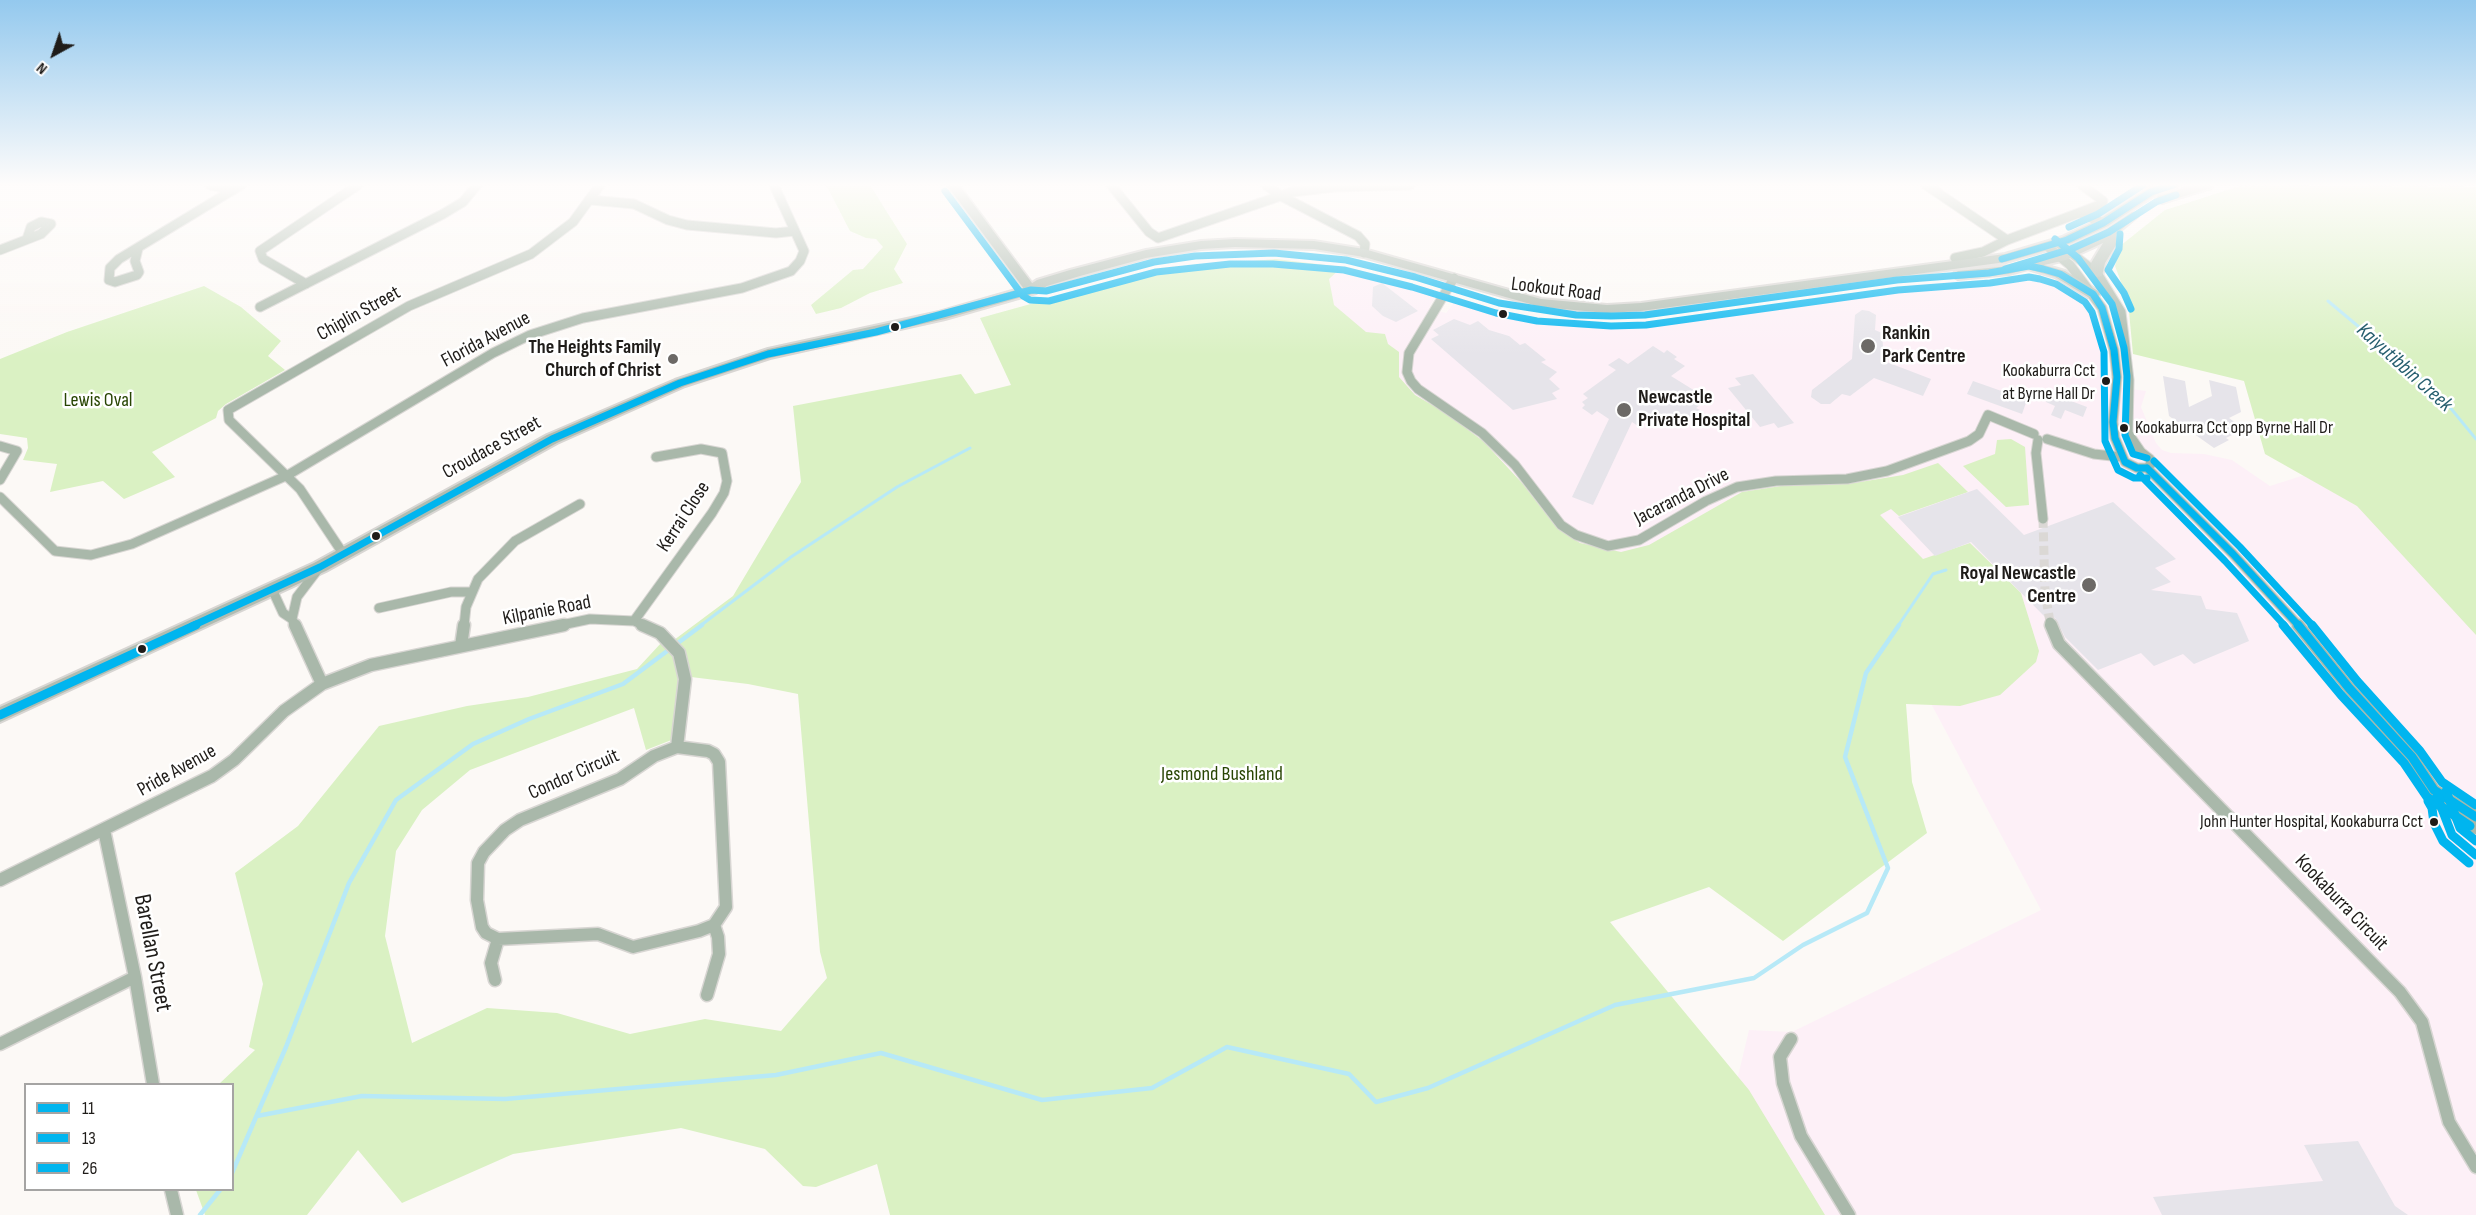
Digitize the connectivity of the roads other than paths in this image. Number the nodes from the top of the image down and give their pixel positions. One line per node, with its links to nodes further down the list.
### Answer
1 (20, 242): 14 (street)
2 (150, 242): 13 (street)
3 (272, 242): 23 (street)
4 (389, 242): 23 (street)
5 (547, 242): 33 (street, Chiplin Street)
6 (800, 242): 33 (street, Florida Avenue)
7 (996, 242): 19 (main road)
8 (1363, 242): 16 (street)
9 (2004, 242): 17 (street)
10 (2072, 242): 15 (highway, Lookout Road)
11 (2078, 242): 15 (highway, Lookout Road)
12 (2109, 242): 20 (highway)
13 (138, 249): 13 (street)
14 (0, 250)
15 (2060, 250): 18 (highway, Lookout Road); 20 (street); 22 (highway, Lookout Road); 25 (street)
16 (1364, 253): 21 (highway, Lookout Road); 22 (highway, Lookout Road)
17 (1955, 258)
18 (2029, 266): 22 (highway, Lookout Road); 25 (highway)
19 (1017, 270): 21 (main road); 24 (main road)
20 (2097, 273): 29 (street)
21 (1054, 279): 24 (highway, Lookout Road)
22 (1452, 283): 24 (highway, Lookout Road); 27 (street, Jacaranda Drive)
23 (306, 284): 26 (street)
24 (1031, 290): 38 (highway, Croudace Street)
25 (2093, 294): 30 (street)
26 (260, 307)
27 (2040, 438): 30 (street); 37 (street)
28 (0, 446): 34 (street)
29 (2141, 452): 30 (street); 32 (street)
30 (2122, 455): 32 (street)
31 (656, 457): 44 (street, Kerrai Close)
32 (2147, 468): 50 (street)
33 (288, 475): 35 (street, Florida Avenue); 38 (street)
34 (0, 480)
35 (0, 496)
36 (580, 504): 41 (street)
37 (2043, 519)
38 (344, 555): 39 (highway, Croudace Street)
39 (320, 567): 40 (highway, Croudace Street); 43 (street)
40 (272, 590): 43 (street); 48 (highway, Croudace Street)
41 (471, 592): 42 (street); 46 (street)
42 (379, 608)
43 (292, 619): 47 (street)
44 (634, 621): 46 (street, Kilpanie Road); 49 (street, Kilpanie Road)
45 (2050, 622): 63 (street, Kookaburra Circuit)
46 (461, 646): 47 (street, Kilpanie Road)
47 (322, 684): 53 (street, Pride Avenue)
48 (0, 715)
49 (677, 747): 55 (street); 56 (street, Condor Circuit)
50 (2434, 790): 51 (street); 52 (street)
51 (2476, 817)
52 (2476, 828)
53 (104, 830): 54 (street, Pride Avenue); 57 (street, Barellan Street)
54 (0, 880)
55 (714, 925): 56 (street); 59 (street)
56 (498, 939): 58 (street)
57 (135, 977): 61 (street); 62 (street, Barellan Street)
58 (495, 980)
59 (707, 995)
60 (1791, 1039): 66 (street)
61 (0, 1044)
62 (153, 1083)
63 (2476, 1167)
64 (171, 1191): 65 (street)
65 (177, 1215)
66 (1849, 1215)

